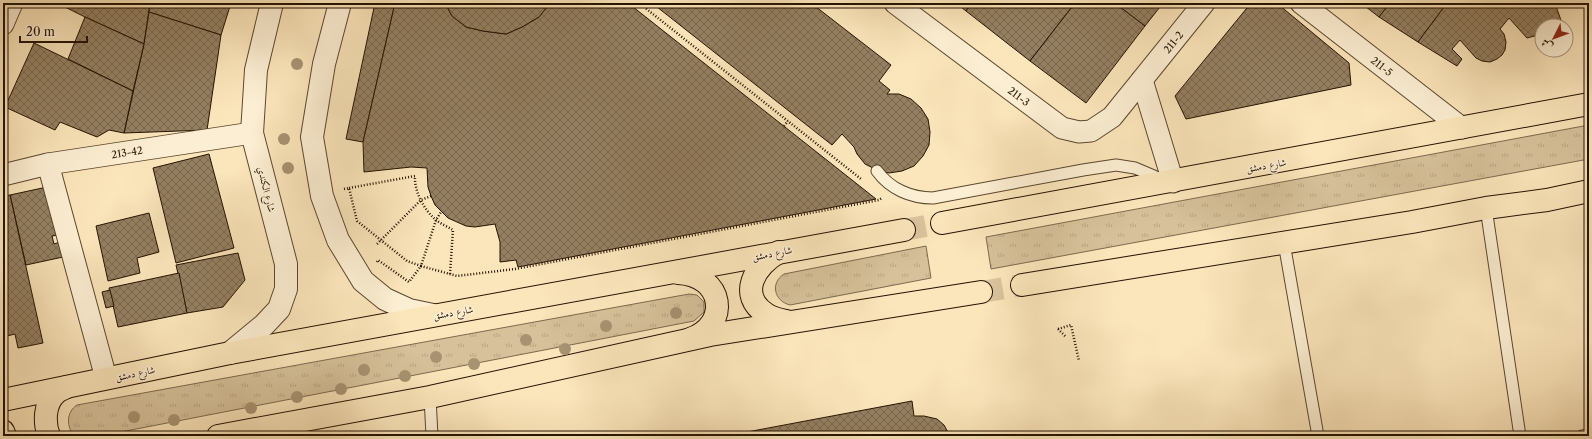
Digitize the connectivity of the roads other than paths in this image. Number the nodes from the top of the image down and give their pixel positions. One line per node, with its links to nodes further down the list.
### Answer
1 (12, 3): 7 (street)
2 (272, 3): 11 (street, شارع الكندي)
3 (340, 3): 25 (street)
4 (895, 3): 8 (street, 211-3)
5 (1204, 3): 8 (street, 211-2)
6 (1301, 3): 10 (street, 211-5)
7 (3, 24)
8 (1142, 80): 15 (street)
9 (1589, 104): 10 (main road, شارع دمشق)
10 (1462, 128): 15 (main road, شارع دمشق)
11 (252, 132): 12 (street, 213-42); 28 (street, شارع الكندي)
12 (48, 164): 14 (street, 213-42); 29 (street)
13 (877, 171): 15 (lane)
14 (3, 175)
15 (1171, 182): 18 (main road, شارع دمشق)
16 (1589, 191): 17 (main road)
17 (1486, 208): 20 (main road); 40 (lane)
18 (942, 223)
19 (904, 230): 21 (main road, شارع دمشق)
20 (1284, 243): 23 (main road); 39 (lane)
21 (780, 252): 22 (main road, شارع دمشق); 26 (main road)
22 (666, 273): 25 (main road, شارع دمشق); 27 (main road)
23 (1022, 285)
24 (981, 292): 26 (main road)
25 (433, 315): 28 (main road, شارع دمشق)
26 (791, 322): 27 (main road)
27 (687, 340): 31 (main road)
28 (230, 353): 29 (main road, شارع دمشق)
29 (106, 378): 30 (main road, شارع دمشق)
30 (68, 386): 32 (main road, شارع دمشق); 36 (main road)
31 (430, 397): 37 (main road); 38 (lane)
32 (3, 400)
33 (3, 431): 35 (main road)
34 (1589, 435): 41 (lane)
35 (5, 436)
36 (49, 436)
37 (218, 436)
38 (432, 436)
39 (1318, 436)
40 (1520, 436)
41 (1582, 436)

